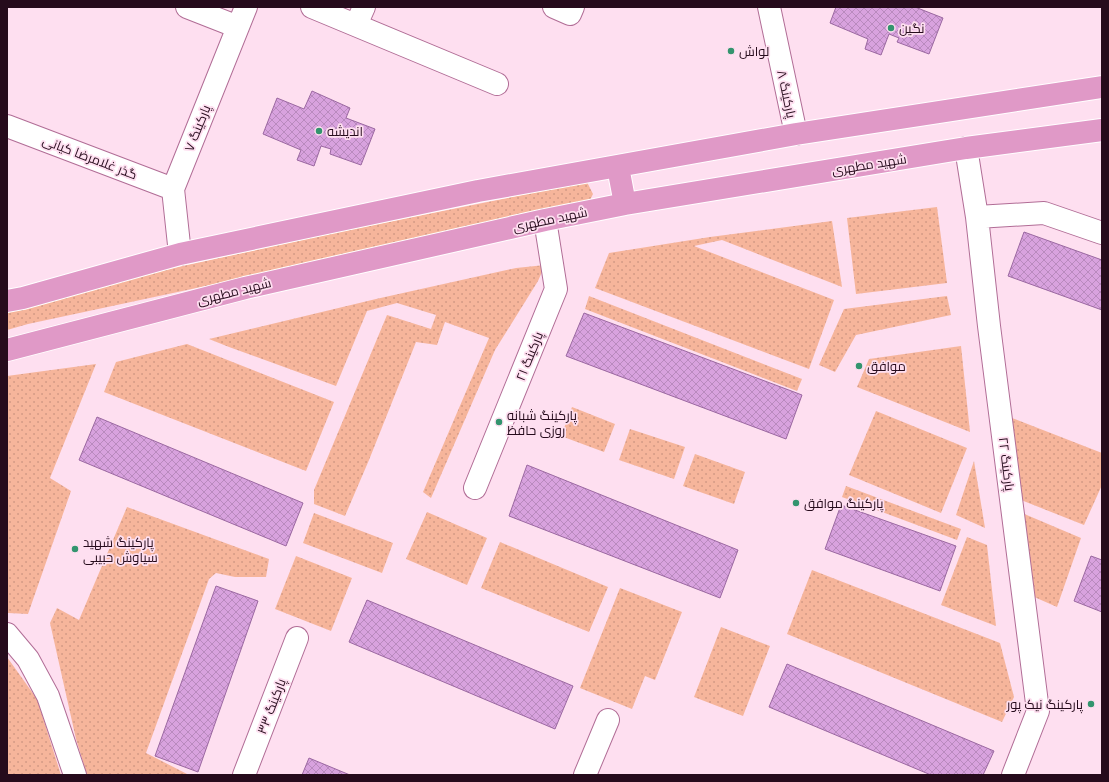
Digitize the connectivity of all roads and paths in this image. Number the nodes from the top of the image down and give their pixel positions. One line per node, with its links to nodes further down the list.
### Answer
1 (187, 7): 8 (street)
2 (246, 7): 8 (street, پارکینگ ۷)
3 (312, 7): 7 (street)
4 (554, 7): 5 (street)
5 (573, 7)
6 (769, 7): 13 (street, پارکینگ ۸)
7 (360, 16): 9 (street)
8 (238, 27): 16 (street, پارکینگ ۷)
9 (497, 84)
10 (1102, 87): 13 (main road)
11 (7, 126): 16 (street, گذر غلامرضا کیانی)
12 (1102, 130): 14 (main road, شهید مطهری)
13 (796, 134): 15 (main road)
14 (966, 148): 17 (main road, شهید مطهری); 18 (street, پارکینگ ۲۲)
15 (618, 167): 17 (main road); 21 (main road)
16 (173, 189): 21 (street, پارکینگ ۷)
17 (624, 204): 19 (main road, شهید مطهری)
18 (977, 217): 20 (street); 31 (street, پارکینگ ۲۲)
19 (545, 220): 23 (main road, شهید مطهری); 24 (street, پارکینگ ۲۱)
20 (1102, 233)
21 (180, 254): 22 (main road)
22 (7, 300)
23 (7, 350)
24 (475, 488)
25 (7, 634): 28 (street)
26 (297, 638): 29 (street, پارکینگ ۳۳)
27 (608, 720): 30 (street)
28 (75, 775)
29 (244, 775)
30 (584, 775)
31 (1013, 775)

